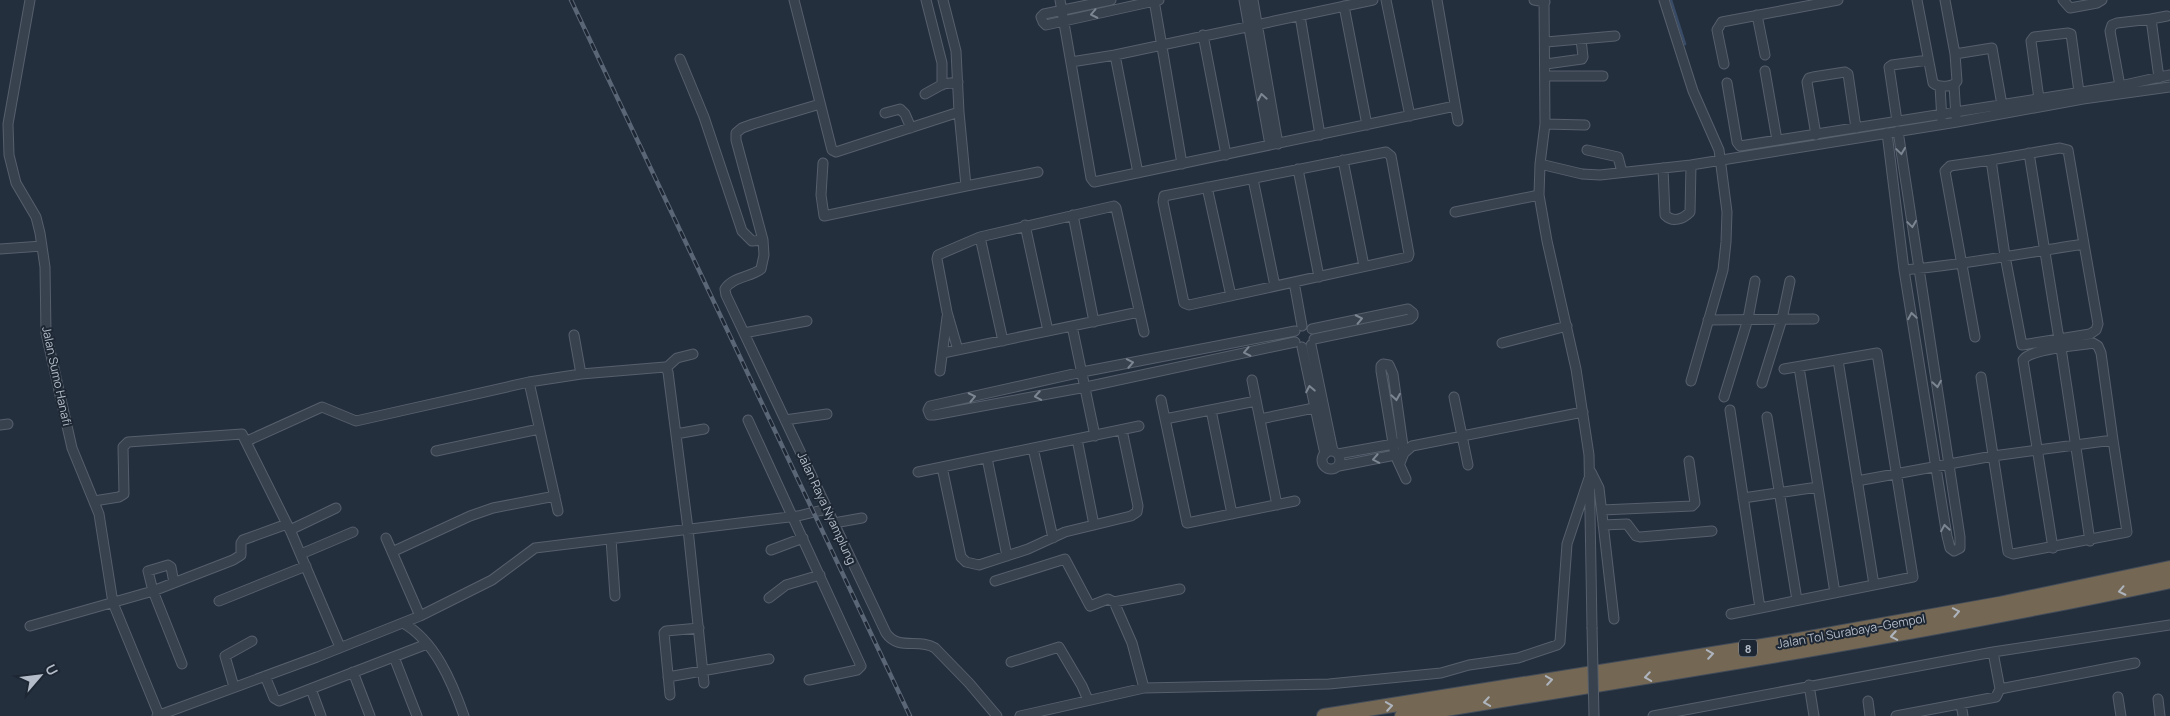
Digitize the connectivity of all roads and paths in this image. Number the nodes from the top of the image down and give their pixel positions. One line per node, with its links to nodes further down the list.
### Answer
1 (30, 0): 104 (street, Jalan Sumo Hanafi)
2 (794, 0): 58 (street)
3 (926, 0): 29 (street)
4 (943, 0): 29 (street)
5 (1060, 0): 22 (street)
6 (1111, 0): 22 (street)
7 (1156, 0): 27 (street, one-way to 27); 34 (street)
8 (1244, 0): 28 (street)
9 (1253, 0): 28 (street)
10 (1373, 0): 21 (street)
11 (1386, 0): 63 (street)
12 (1437, 0): 60 (street)
13 (1534, 0): 20 (street)
14 (1664, 0): 84 (street)
15 (1838, 0): 23 (street)
16 (1917, 0): 40 (street)
17 (1945, 0): 36 (street)
18 (2063, 0): 19 (street)
19 (2102, 0)
20 (1544, 1): 33 (street)
21 (1344, 6): 24 (street); 70 (street)
22 (1062, 10): 27 (street); 27 (street)
23 (1757, 15): 38 (street); 43 (street)
24 (1300, 16): 28 (street); 75 (street)
25 (2167, 16): 26 (street)
26 (2151, 19): 48 (street); 53 (street)
27 (1064, 20): 41 (street)
28 (1254, 25): 30 (street); 78 (street)
29 (942, 30): 35 (street); 35 (street)
30 (1203, 35): 34 (street); 81 (street)
31 (1615, 36): 32 (street)
32 (1581, 39): 33 (street); 42 (street)
33 (1546, 42): 42 (street)
34 (1162, 45): 37 (street); 86 (street)
35 (947, 53): 50 (street); 50 (street)
36 (1955, 54): 51 (street); 59 (street)
37 (1115, 55): 41 (street); 93 (street)
38 (1765, 55)
39 (680, 59): 102 (street)
40 (1928, 60): 52 (street); 68 (street)
41 (1071, 62): 93 (street)
42 (1546, 64): 46 (street)
43 (1724, 64)
44 (1765, 71): 77 (street)
45 (2169, 75): 48 (street)
46 (1546, 76): 47 (street); 69 (street)
47 (1603, 76)
48 (2159, 78): 53 (street)
49 (1727, 83): 77 (street)
50 (948, 84): 56 (street); 61 (street)
51 (1954, 84): 52 (street); 64 (street)
52 (1940, 86): 65 (street)
53 (2120, 86): 55 (street)
54 (2170, 87): 64 (street)
55 (2079, 92): 57 (street); 57 (street)
56 (925, 94)
57 (2039, 99): 59 (street)
58 (820, 104): 66 (street); 102 (street)
59 (2002, 105): 64 (street)
60 (1455, 106): 63 (street); 67 (street)
61 (959, 112): 66 (street); 95 (street)
62 (884, 113): 66 (street)
63 (1410, 116): 70 (street)
64 (1956, 117): 65 (street)
65 (1942, 120): 68 (street); 73 (street)
66 (908, 121)
67 (1458, 121)
68 (1897, 122): 72 (street)
69 (1545, 124): 71 (street); 87 (street)
70 (1367, 125): 75 (street)
71 (1585, 126)
72 (1856, 128): 76 (street); 76 (street)
73 (1898, 131): 74 (street); 110 (street, one-way to 110)
74 (1886, 133): 84 (street); 111 (street)
75 (1320, 134): 78 (street)
76 (1816, 135): 77 (street)
77 (1777, 140)
78 (1274, 144): 81 (street)
79 (1587, 150): 92 (street)
80 (2029, 153): 83 (street); 103 (street); 106 (street)
81 (1226, 155): 86 (street)
82 (1342, 160): 90 (street); 109 (street); 109 (street)
83 (1991, 160): 107 (street); 108 (street)
84 (1720, 161): 88 (street); 123 (street)
85 (823, 163): 95 (street)
86 (1182, 164): 93 (street)
87 (1540, 164): 92 (street); 97 (street)
88 (1691, 165): 89 (street); 89 (street)
89 (1663, 168): 92 (street)
90 (1298, 169): 94 (street); 112 (street)
91 (1038, 172): 95 (street)
92 (1622, 172)
93 (1138, 173)
94 (1253, 179): 96 (street); 116 (street)
95 (966, 186)
96 (1207, 187): 117 (street); 117 (street)
97 (1539, 195): 98 (street); 127 (street)
98 (1455, 212)
99 (1073, 215): 100 (street); 119 (street); 125 (street)
100 (1025, 225): 101 (street); 130 (street)
101 (980, 237): 118 (street); 136 (street)
102 (763, 240): 132 (street, Jalan Raya Nyamplung)
103 (2084, 244): 106 (street); 135 (street)
104 (42, 246): 105 (street); 205 (street, Jalan Sumo Hanafi)
105 (0, 249)
106 (2045, 250): 107 (street); 135 (street)
107 (2005, 256): 108 (street); 135 (street)
108 (1962, 262): 110 (street); 134 (street)
109 (1364, 266): 112 (street)
110 (1918, 268): 111 (street); 191 (street, one-way to 191)
111 (1904, 270): 194 (street, one-way to 111)
112 (1319, 277): 115 (street)
113 (1755, 281): 120 (street)
114 (1790, 281): 121 (street)
115 (1294, 282): 116 (street); 128 (street)
116 (1275, 286): 117 (street)
117 (1231, 296)
118 (947, 312): 140 (street); 141 (street)
119 (1139, 312): 125 (street); 131 (street)
120 (1748, 319): 121 (street); 123 (street); 157 (street)
121 (1782, 319): 122 (street); 154 (street)
122 (1814, 319)
123 (1708, 320): 152 (street)
124 (807, 321): 132 (street)
125 (1094, 322): 126 (street)
126 (1072, 326): 130 (street); 148 (street)
127 (1567, 326): 138 (street); 163 (street)
128 (1299, 328): 129 (street); 137 (street); 148 (street, one-way to 128)
129 (1312, 329): 137 (street); 137 (street, one-way to 137)
130 (1048, 331): 136 (street)
131 (1144, 332)
132 (744, 333): 169 (street, Jalan Raya Nyamplung)
133 (574, 335): 149 (street)
134 (1975, 337)
135 (2059, 339)
136 (1003, 341): 140 (street)
137 (1306, 343): 155 (street, one-way to 155); 160 (street, one-way to 137); 186 (street)
138 (1502, 344)
139 (2062, 348): 178 (street); 181 (street); 184 (street)
140 (958, 350): 141 (street)
141 (943, 353): 147 (street)
142 (693, 354): 145 (street)
143 (1838, 360): 144 (street); 198 (street); 200 (street)
144 (1799, 367): 146 (street); 201 (street)
145 (666, 368): 149 (street); 174 (street)
146 (1784, 369)
147 (940, 371)
148 (1082, 372): 155 (street); 155 (street, one-way to 148)
149 (581, 374): 153 (street)
150 (1981, 377): 187 (street)
151 (1252, 380): 159 (street)
152 (1691, 381)
153 (529, 382): 171 (street); 179 (street)
154 (1762, 383)
155 (1086, 388): 175 (street)
156 (1454, 397): 176 (street)
157 (1724, 397)
158 (1161, 400): 166 (street)
159 (1256, 401): 161 (street); 167 (street)
160 (1314, 408): 167 (street); 186 (street)
161 (1211, 410): 166 (street); 212 (street)
162 (1730, 410): 204 (street)
163 (1582, 412): 176 (street); 197 (street)
164 (827, 414): 169 (street)
165 (1767, 417): 202 (street)
166 (1166, 419): 212 (street)
167 (1260, 419): 207 (street)
168 (748, 420): 213 (street)
169 (785, 420): 209 (street, Jalan Raya Nyamplung)
170 (1139, 426): 173 (street)
171 (539, 429): 185 (street); 203 (street)
172 (704, 429): 174 (street)
173 (1122, 430): 175 (street); 216 (street)
174 (676, 434): 219 (street)
175 (1095, 436): 177 (street)
176 (1462, 437): 182 (street); 192 (street)
177 (1077, 439): 183 (street); 216 (street)
178 (2113, 440): 181 (street); 226 (street)
179 (247, 441): 205 (street); 218 (street)
180 (1398, 443): 180 (street, one-way to 180); 182 (street); 186 (street); 188 (street)
181 (2076, 445): 184 (street); 226 (street)
182 (1412, 446): 188 (street)
183 (1033, 448): 189 (street); 224 (street)
184 (2038, 450): 187 (street); 227 (street)
185 (436, 451)
186 (1332, 453): 193 (street); 193 (street)
187 (1993, 456): 191 (street); 227 (street)
188 (1400, 457): 193 (street, one-way to 193); 199 (street)
189 (988, 458): 195 (street); 231 (street)
190 (1689, 461): 210 (street)
191 (1949, 464): 194 (street); 194 (street, one-way to 194)
192 (1468, 465)
193 (1339, 466)
194 (1936, 466): 198 (street)
195 (942, 467): 196 (street); 231 (street)
196 (918, 472)
197 (1591, 472): 210 (street); 273 (street); 292 (street, bridge)
198 (1896, 474): 200 (street); 238 (street)
199 (1406, 479)
200 (1858, 480): 238 (street)
201 (1818, 487): 202 (street); 241 (street)
202 (1780, 492): 204 (street); 244 (street)
203 (555, 496): 211 (street); 229 (street)
204 (1743, 498): 248 (street)
205 (94, 501): 247 (street, Jalan Sumo Hanafi)
206 (1295, 501): 207 (street)
207 (1277, 505): 212 (street)
208 (336, 508): 218 (street)
209 (827, 509): 213 (street); 215 (street, Jalan Raya Nyamplung)
210 (1602, 510): 217 (street)
211 (558, 511)
212 (1232, 514)
213 (793, 516): 219 (street); 223 (street)
214 (862, 518): 215 (street)
215 (834, 523): 288 (street, Jalan Raya Nyamplung)
216 (1094, 525): 224 (street)
217 (1604, 525): 220 (street); 251 (street)
218 (288, 527): 230 (street); 237 (street)
219 (688, 530): 225 (street); 255 (street)
220 (1712, 531)
221 (354, 532): 230 (street)
222 (386, 538): 229 (street)
223 (803, 538): 228 (street); 234 (street)
224 (1053, 538): 231 (street)
225 (611, 539): 242 (street); 250 (street)
226 (2090, 541): 227 (street)
227 (2053, 548)
228 (771, 550)
229 (392, 552): 250 (street)
230 (301, 554): 232 (street)
231 (1007, 556)
232 (306, 566): 245 (street); 258 (street)
233 (2170, 568): 290 (highway, Jalan Tol Surabaya–Gempol / 8, one-way to 233)
234 (820, 575): 243 (street); 269 (street)
235 (995, 581): 246 (street)
236 (2170, 581): 291 (highway, Jalan Tol Surabaya–Gempol / 8, one-way to 291)
237 (174, 583): 240 (street); 240 (street)
238 (1874, 585): 241 (street)
239 (1180, 589): 246 (street)
240 (153, 591): 247 (street); 264 (street)
241 (1835, 593): 244 (street)
242 (615, 596)
243 (769, 598)
244 (1797, 600): 248 (street)
245 (220, 601)
246 (1114, 602): 273 (street)
247 (113, 603): 254 (street); 283 (street, Jalan Sumo Hanafi)
248 (1760, 608): 249 (street)
249 (1731, 614)
250 (420, 616): 252 (street)
251 (1614, 619)
252 (403, 624): 257 (street); 258 (street)
253 (2170, 625): 259 (street)
254 (30, 626)
255 (699, 628): 265 (street); 268 (street)
256 (252, 641): 272 (street)
257 (428, 644): 260 (street); 287 (street)
258 (340, 648): 267 (street)
259 (1992, 652): 271 (street); 275 (street)
260 (394, 657): 266 (street); 286 (street)
261 (769, 659): 265 (street)
262 (1011, 662): 279 (street)
263 (2135, 663): 275 (street)
264 (182, 664)
265 (702, 670): 268 (street); 270 (street)
266 (353, 672): 274 (street); 285 (street)
267 (265, 676): 272 (street); 274 (street)
268 (668, 677): 276 (street)
269 (808, 680)
270 (704, 683)
271 (1809, 686): 293 (street); 294 (street)
272 (234, 687): 283 (street)
273 (1144, 688): 279 (street)
274 (311, 689): 284 (street)
275 (2000, 689): 281 (street)
276 (670, 695)
277 (2118, 697): 298 (street)
278 (2158, 699): 299 (street)
279 (1089, 700): 289 (street)
280 (1868, 701): 295 (street)
281 (1961, 704): 282 (street); 297 (street)
282 (1918, 714): 296 (street)
283 (158, 716)
284 (321, 716)
285 (370, 716)
286 (417, 716)
287 (464, 716)
288 (997, 716)
289 (1020, 716)
290 (1324, 716)
291 (1402, 716)
292 (1594, 716)
293 (1653, 716)
294 (1814, 716)
295 (1870, 716)
296 (1896, 716)
297 (1963, 716)
298 (2121, 716)
299 (2160, 716)

